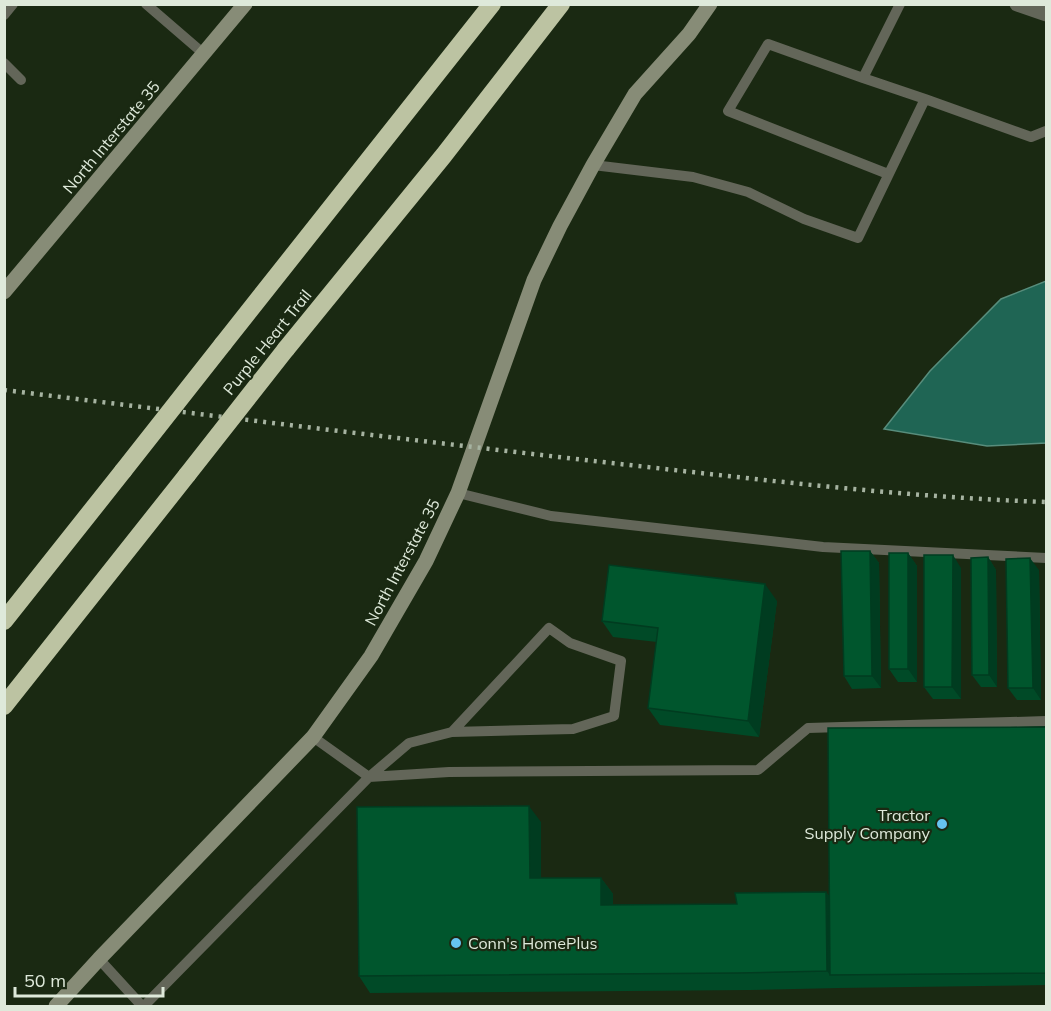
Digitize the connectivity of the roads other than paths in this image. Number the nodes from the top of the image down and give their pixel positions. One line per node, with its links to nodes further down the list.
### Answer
1 (13, 4): 11 (lane)
2 (146, 4): 13 (lane)
3 (245, 4): 13 (main road, North Interstate 35)
4 (486, 4): 12 (highway)
5 (492, 4): 12 (highway, Purple Heart Trail)
6 (561, 4): 25 (highway, Purple Heart Trail, bridge)
7 (710, 4): 19 (main road, North Interstate 35)
8 (900, 4): 15 (lane)
9 (1017, 4): 10 (street)
10 (1047, 14)
11 (4, 15)
12 (455, 52): 24 (highway, Purple Heart Trail, bridge)
13 (204, 54): 21 (main road, North Interstate 35)
14 (4, 63): 16 (lane)
15 (863, 78): 17 (lane); 20 (lane)
16 (21, 80)
17 (925, 99): 18 (lane); 20 (lane)
18 (1047, 131)
19 (593, 165): 20 (lane); 22 (main road, North Interstate 35)
20 (888, 174)
21 (4, 292)
22 (458, 493): 23 (lane); 28 (main road, North Interstate 35)
23 (1047, 558)
24 (4, 621)
25 (4, 706)
26 (1047, 721): 29 (lane)
27 (452, 732): 27 (lane); 29 (lane)
28 (313, 737): 29 (lane); 30 (main road, North Interstate 35)
29 (369, 777): 32 (lane)
30 (99, 959): 31 (main road, North Interstate 35); 32 (lane)
31 (56, 1006)
32 (143, 1006)

